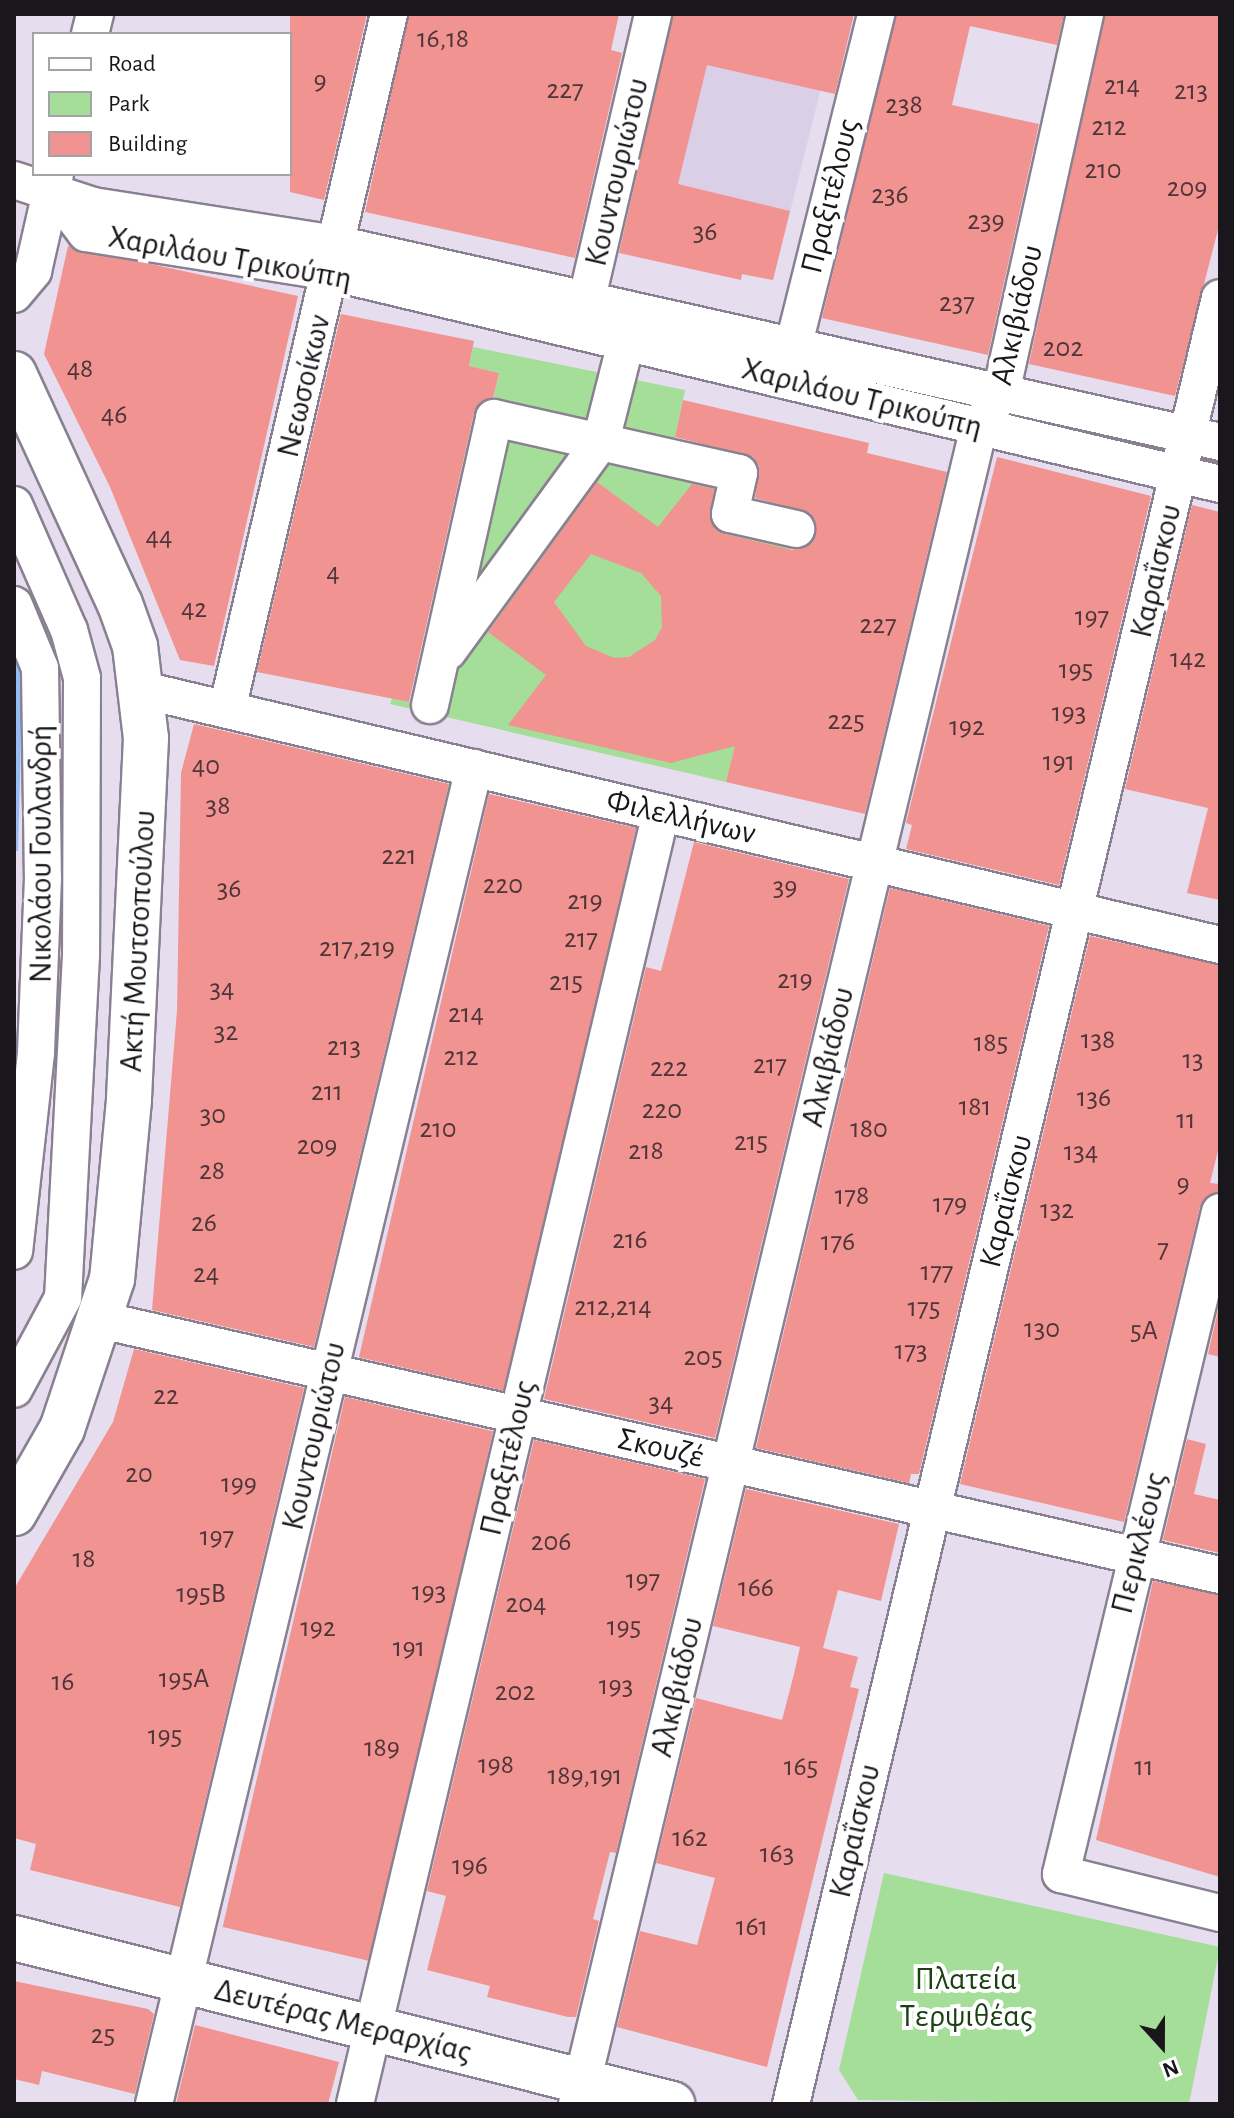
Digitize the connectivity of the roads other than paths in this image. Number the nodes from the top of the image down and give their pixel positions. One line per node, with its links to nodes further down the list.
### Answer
1 (389, 14): 7 (street, Νεωσοίκων)
2 (653, 14): 10 (street, Κουντουριώτου)
3 (876, 14): 12 (street, Πραξιτέλους)
4 (1085, 14): 14 (street, Αλκιβιάδου)
5 (14, 180): 6 (street)
6 (53, 181): 7 (street, Χαριλάου Τρικούπη); 8 (street)
7 (334, 258): 10 (street, Χαριλάου Τρικούπη); 26 (street, Νεωσοίκων)
8 (14, 294)
9 (1220, 298): 16 (street, Καραΐσκου)
10 (584, 316): 11 (street, Χαριλάου Τρικούπη); 12 (street, Χαριλάου Τρικούπη)
11 (626, 342): 12 (street, Χαριλάου Τρικούπη); 17 (street)
12 (789, 362): 14 (street, Χαριλάου Τρικούπη); 15 (street, Χαριλάου Τρικούπη)
13 (14, 374): 24 (main road, Ακτή Μουτσοπούλου)
14 (1001, 393): 15 (street, Αλκιβιάδου); 16 (street, Χαριλάου Τρικούπη)
15 (979, 427): 18 (street, Χαριλάου Τρικούπη); 29 (street, Αλκιβιάδου)
16 (1204, 439): 18 (street, Καραΐσκου)
17 (601, 441): 21 (street); 23 (street); 23 (street)
18 (1178, 474): 19 (street, Χαριλάου Τρικούπη); 30 (street, Καραΐσκου)
19 (1220, 484)
20 (14, 505): 36 (street)
21 (796, 529)
22 (14, 605): 33 (street, Νικολάου Γουλανδρή)
23 (440, 662): 25 (street)
24 (143, 690): 26 (street, Φιλελλήνων); 34 (main road, Ακτή Μουτσοπούλου)
25 (430, 705)
26 (227, 710): 27 (street, Φιλελλήνων)
27 (474, 768): 28 (street, Φιλελλήνων); 35 (street, Κουντουριώτου)
28 (661, 813): 29 (street, Φιλελλήνων); 37 (street, Πραξιτέλους)
29 (874, 863): 30 (street, Φιλελλήνων); 38 (street, Αλκιβιάδου)
30 (1077, 911): 31 (street, Φιλελλήνων); 39 (street, Καραΐσκου)
31 (1220, 945)
32 (1220, 1212): 41 (street, Περικλέους)
33 (14, 1251)
34 (101, 1320): 35 (street, Σκουζέ); 40 (main road, Ακτή Μουτσοπούλου)
35 (329, 1372): 37 (street, Σκουζέ); 45 (street, Κουντουριώτου)
36 (14, 1389)
37 (519, 1415): 38 (street, Σκουζέ); 46 (street, Πραξιτέλους)
38 (731, 1463): 39 (street, Σκουζέ); 47 (street, Αλκιβιάδου)
39 (932, 1509): 41 (street, Σκουζέ); 51 (street, Καραΐσκου)
40 (14, 1513)
41 (1135, 1556): 42 (street, Σκουζέ); 43 (street, Περικλέους)
42 (1220, 1575)
43 (1220, 1913)
44 (14, 1938): 45 (main road, Δευτέρας Μεραρχίας)
45 (183, 1981): 46 (main road, Δευτέρας Μεραρχίας); 48 (street, Κουντουριώτου)
46 (373, 2028): 47 (main road, Δευτέρας Μεραρχίας); 49 (street, Πραξιτέλους)
47 (580, 2093): 50 (main road, Δευτέρας Μεραρχίας)
48 (154, 2104)
49 (355, 2104)
50 (672, 2104)
51 (791, 2104)

